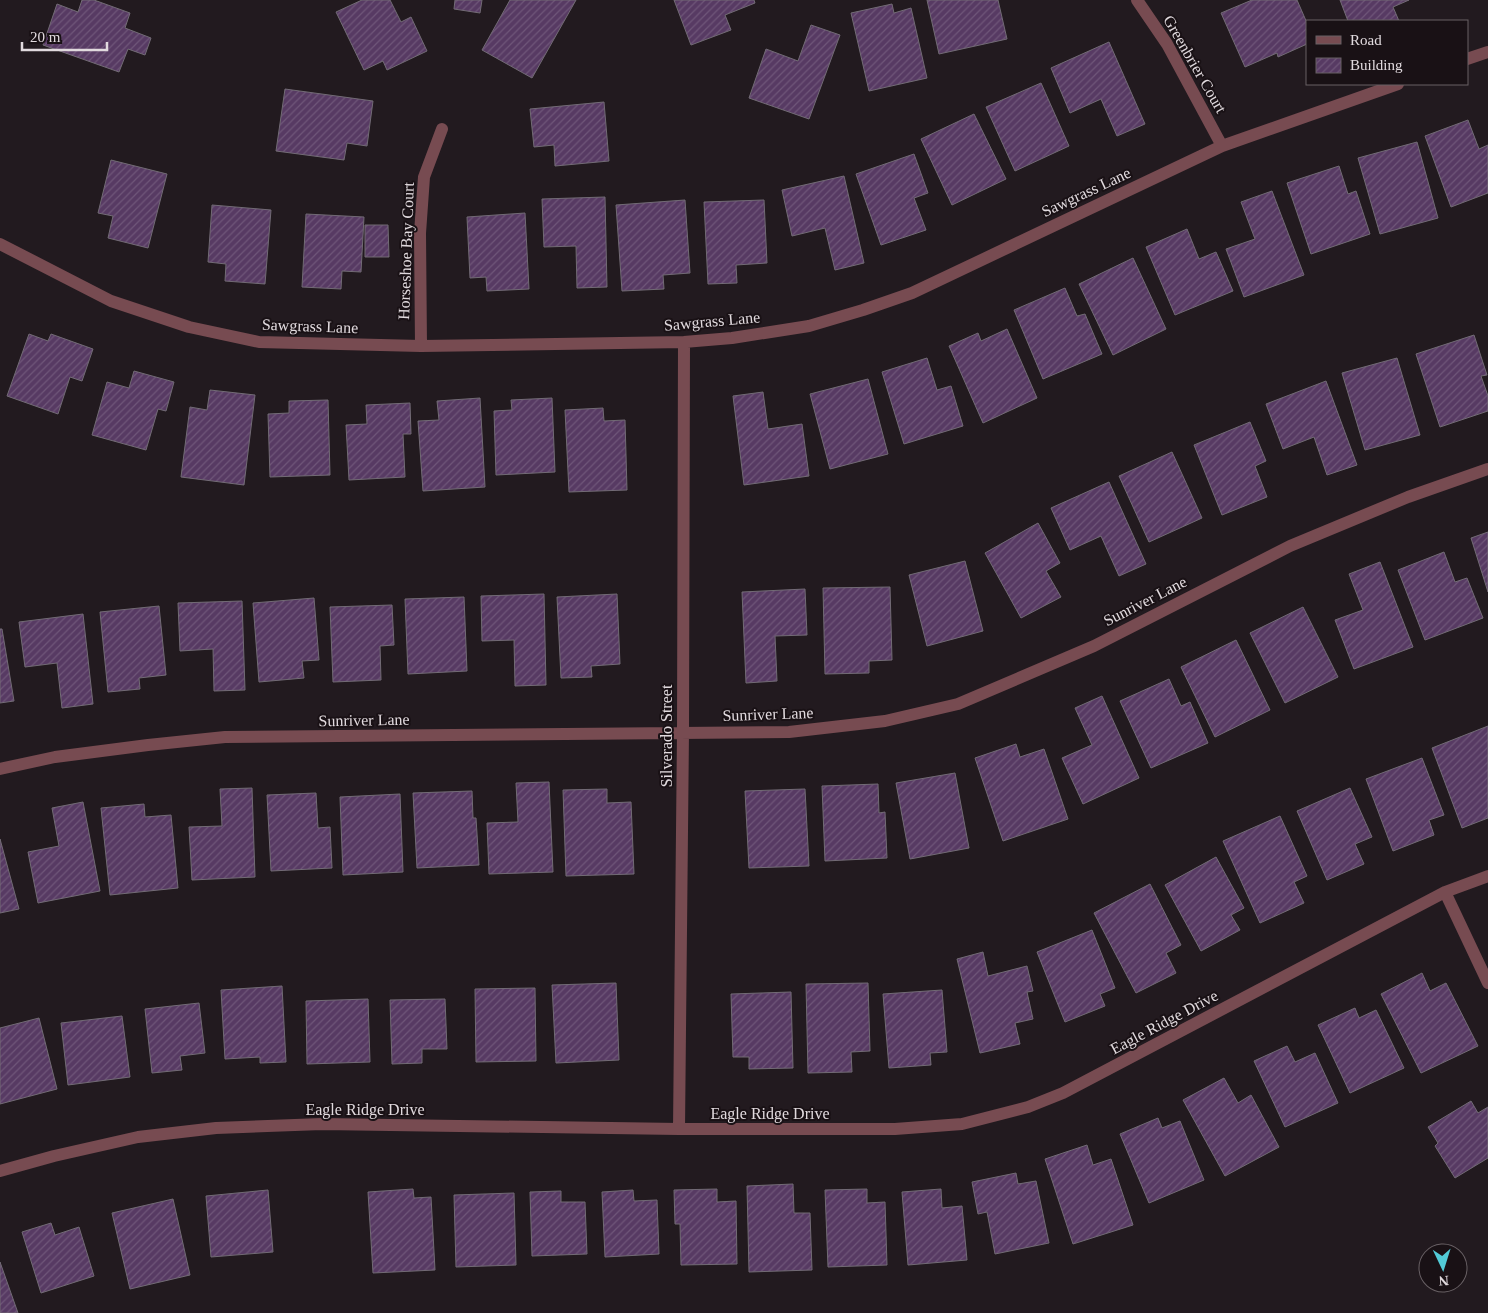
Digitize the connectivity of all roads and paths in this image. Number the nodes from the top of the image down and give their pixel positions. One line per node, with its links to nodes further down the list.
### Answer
1 (1137, 0): 6 (street, Greenbrier Court)
2 (1488, 52): 3 (street)
3 (1468, 59)
4 (1395, 85): 6 (street, Sawgrass Lane)
5 (442, 129): 9 (street, Horseshoe Bay Court)
6 (1222, 146): 8 (street, Sawgrass Lane)
7 (0, 244): 9 (street, Sawgrass Lane)
8 (684, 342): 9 (street, Sawgrass Lane); 11 (street, Silverado Street)
9 (421, 346)
10 (1488, 469): 11 (street, Sunriver Lane)
11 (683, 732): 12 (street, Sunriver Lane); 16 (street, Silverado Street)
12 (0, 769)
13 (1488, 876): 14 (street, Eagle Ridge Drive)
14 (1445, 892): 15 (street); 16 (street, Eagle Ridge Drive)
15 (1488, 983)
16 (678, 1130): 17 (street, Eagle Ridge Drive)
17 (0, 1171)

